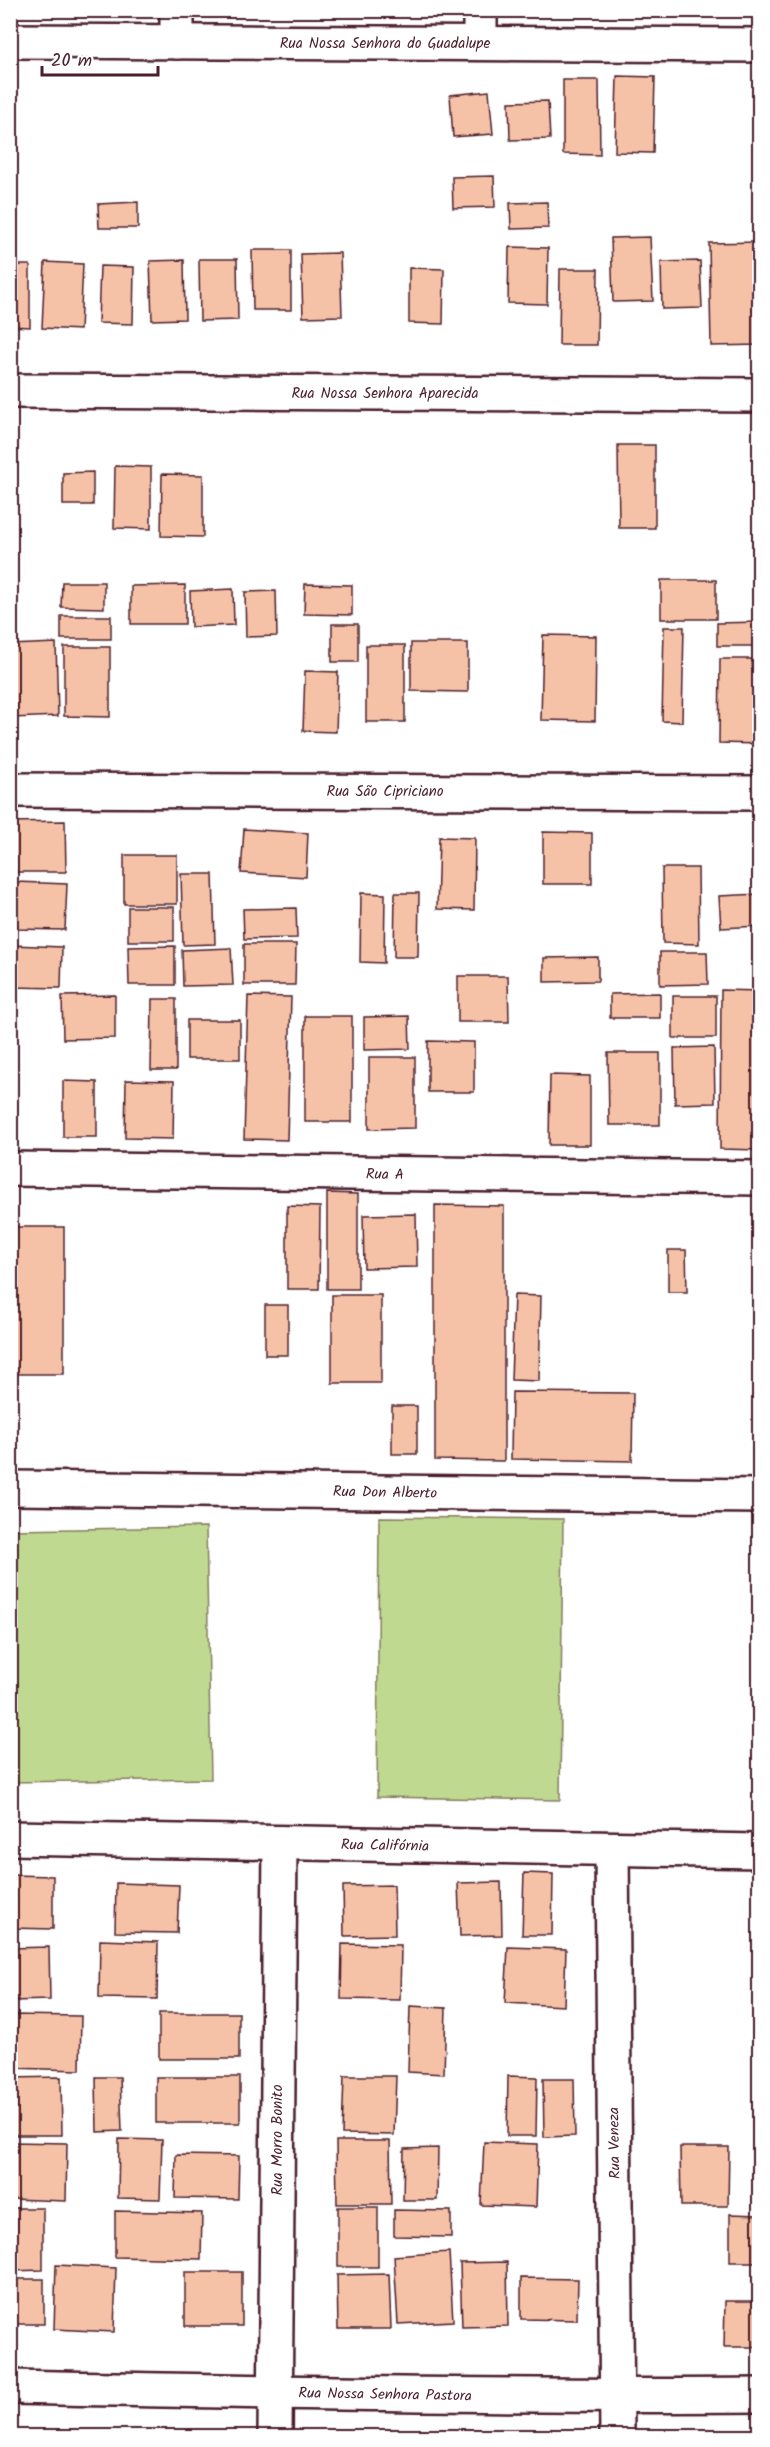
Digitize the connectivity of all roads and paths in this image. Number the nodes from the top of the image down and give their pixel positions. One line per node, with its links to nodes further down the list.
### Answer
1 (480, 10): 4 (street)
2 (177, 26): 3 (street, Rua Nossa Senhora do Guadalupe); 4 (street, Rua Nossa Senhora do Guadalupe)
3 (10, 41)
4 (480, 43): 5 (street, Rua Nossa Senhora do Guadalupe)
5 (759, 45)
6 (10, 391): 7 (street, Rua Nossa Senhora Aparecida)
7 (759, 395)
8 (10, 790): 9 (street, Rua São Cipriciano)
9 (759, 793)
10 (10, 1169): 11 (street, Rua A)
11 (759, 1178)
12 (10, 1488): 13 (street, Rua Don Alberto)
13 (759, 1496)
14 (10, 1838): 15 (street, Rua Califórnia)
15 (280, 1843): 16 (street, Rua Califórnia); 19 (street, Rua Morro Bonito)
16 (612, 1848): 17 (street, Rua Califórnia); 21 (street, Rua Veneza)
17 (759, 1851)
18 (10, 2387): 19 (street, Rua Nossa Senhora Pastora)
19 (275, 2393): 21 (street, Rua Nossa Senhora Pastora); 22 (street, Rua Morro Bonito)
20 (759, 2395): 21 (street, Rua Nossa Senhora Pastora)
21 (617, 2396): 23 (street, Rua Veneza)
22 (275, 2436)
23 (616, 2436)

